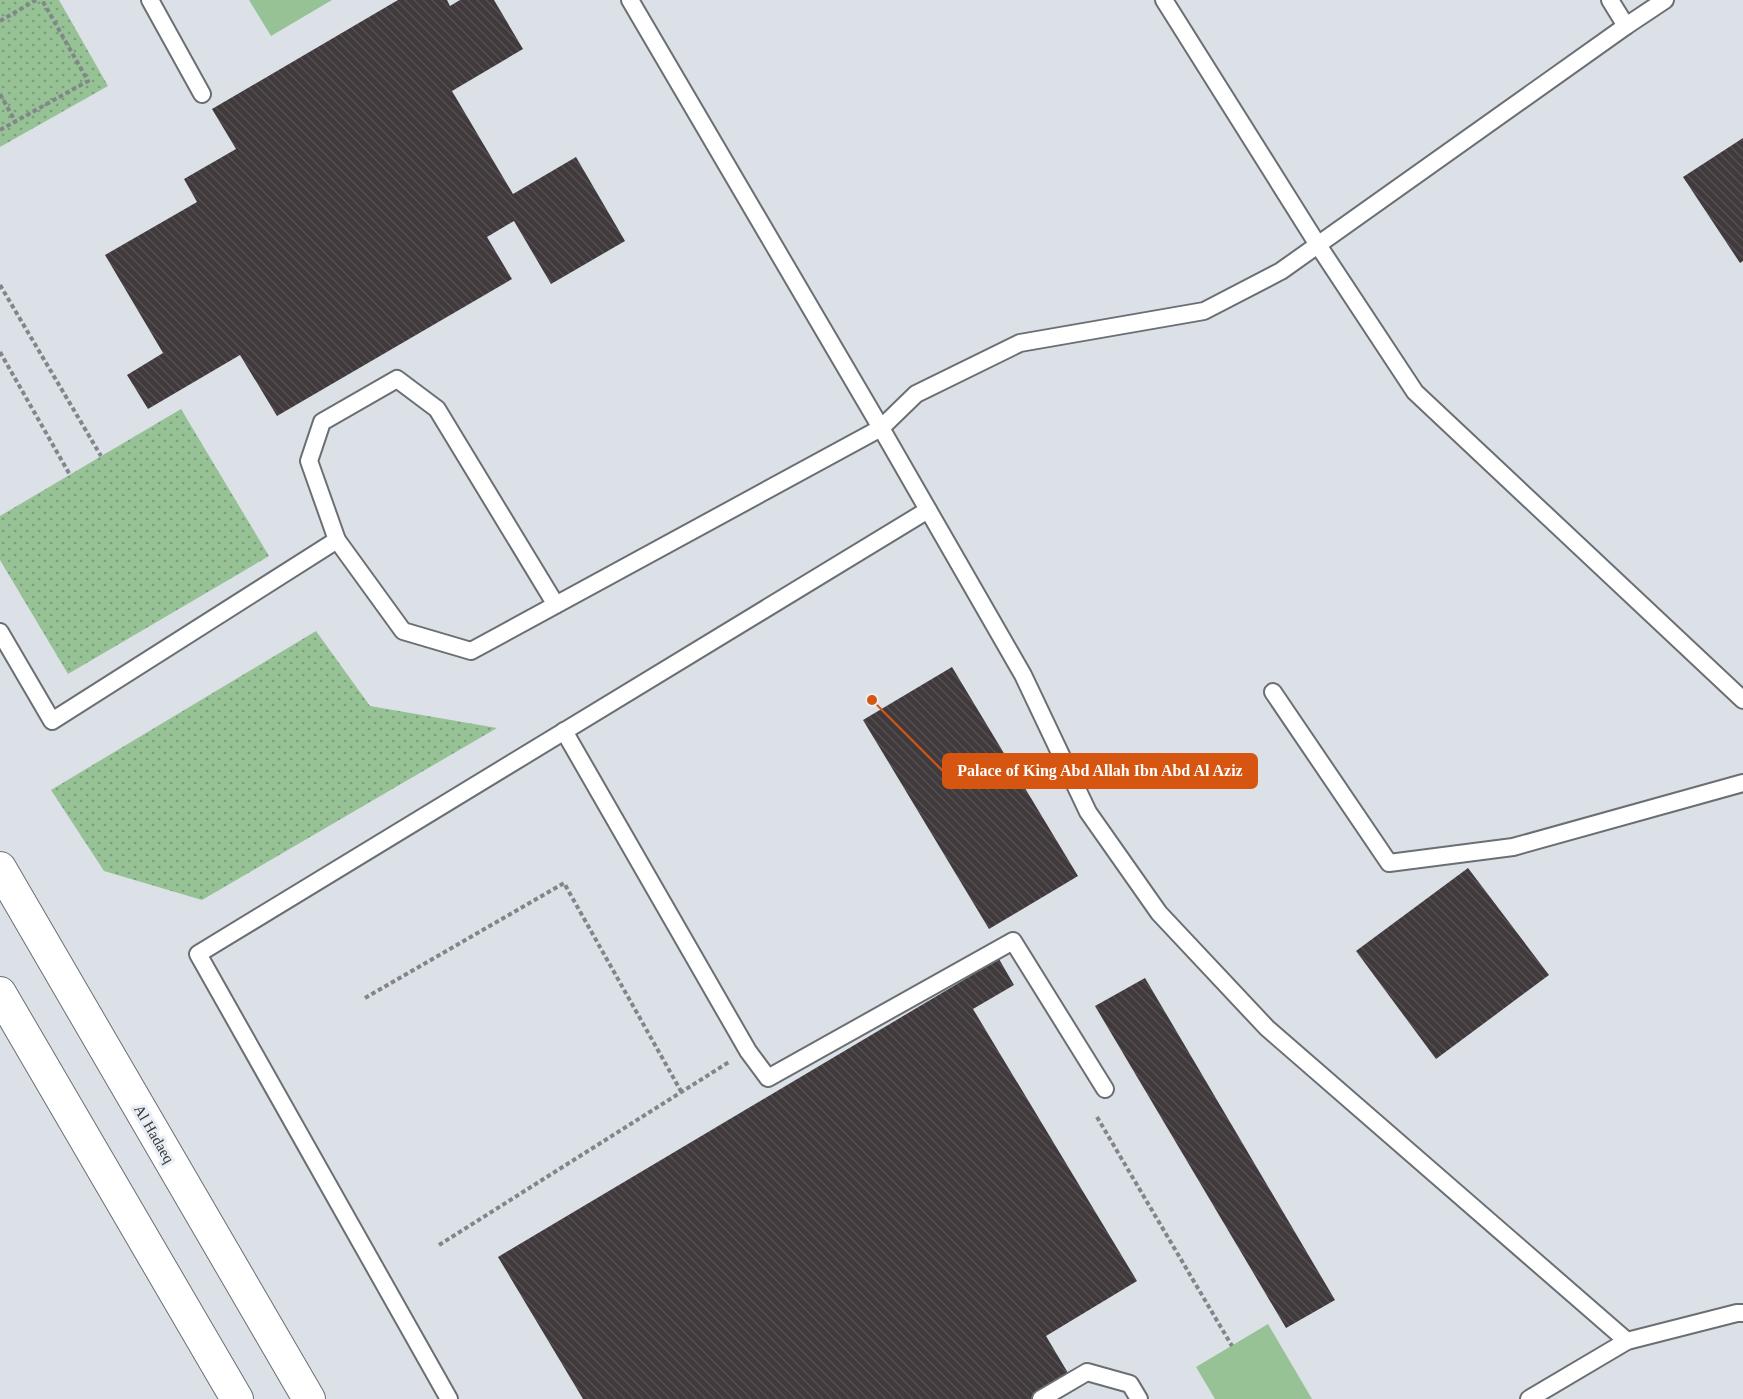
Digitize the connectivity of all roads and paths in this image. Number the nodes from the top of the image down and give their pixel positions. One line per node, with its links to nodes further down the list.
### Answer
1 (36, 0): 8 (path)
2 (42, 0): 12 (path)
3 (150, 0): 11 (lane)
4 (630, 0): 17 (lane)
5 (1164, 0): 14 (lane)
6 (1610, 0): 9 (lane)
7 (1665, 0): 9 (lane)
8 (0, 21)
9 (1626, 26): 14 (lane)
10 (0, 94): 12 (path)
11 (202, 94)
12 (15, 121): 13 (path)
13 (0, 130)
14 (1318, 245): 17 (lane); 25 (lane)
15 (0, 285): 18 (path)
16 (0, 352): 19 (path)
17 (880, 428): 20 (lane); 22 (lane)
18 (101, 456)
19 (70, 475)
20 (928, 510): 26 (lane); 37 (lane)
21 (337, 540): 22 (lane); 22 (lane); 23 (lane)
22 (556, 605)
23 (0, 632)
24 (1273, 692): 27 (lane)
25 (1743, 700)
26 (564, 731): 31 (lane); 41 (lane)
27 (1743, 783)
28 (0, 868): 40 (street, Al Hadaeq)
29 (0, 993): 39 (street)
30 (366, 999): 33 (path)
31 (748, 1050): 32 (lane); 33 (path)
32 (1105, 1089)
33 (682, 1093): 35 (path)
34 (1096, 1117): 38 (path)
35 (439, 1245)
36 (1743, 1313): 37 (lane)
37 (1627, 1341): 44 (lane)
38 (1232, 1346)
39 (237, 1399)
40 (309, 1399)
41 (449, 1399)
42 (1041, 1399): 43 (lane)
43 (1139, 1399)
44 (1529, 1399)

